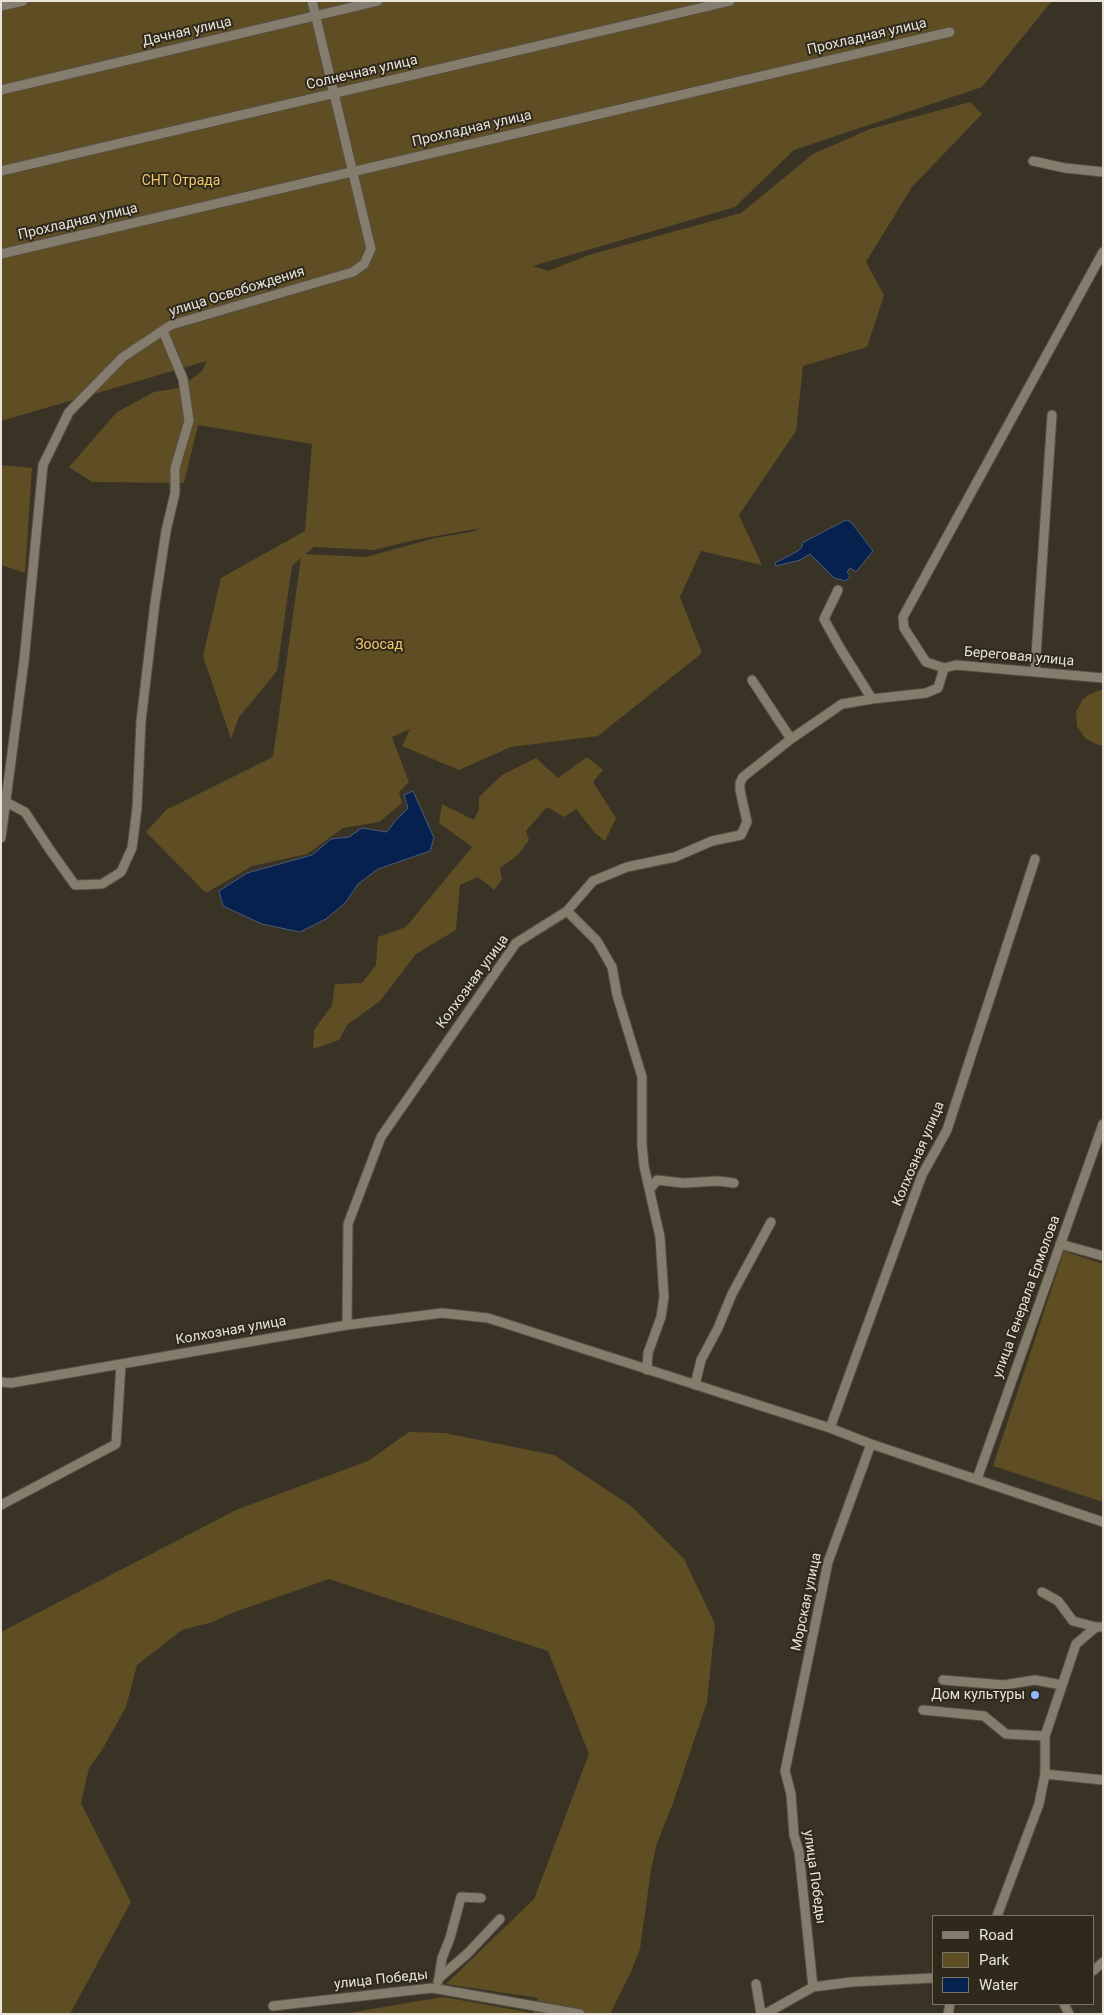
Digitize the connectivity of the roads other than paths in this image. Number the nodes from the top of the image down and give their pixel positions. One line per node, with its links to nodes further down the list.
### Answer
1 (23, 1): 5 (street)
2 (312, 1): 6 (street, улица Освобождения)
3 (378, 1): 6 (street, Дачная улица)
4 (730, 1): 9 (street, Солнечная улица)
5 (1, 6)
6 (315, 16): 8 (street, Дачная улица); 9 (street, улица Освобождения)
7 (950, 32): 12 (street, Прохладная улица)
8 (1, 90)
9 (334, 94): 11 (street, Солнечная улица); 12 (street, улица Освобождения)
10 (1033, 161): 13 (street)
11 (1, 170)
12 (352, 172): 15 (street, Прохладная улица); 16 (street, улица Освобождения)
13 (1103, 172)
14 (1103, 252): 19 (street)
15 (1, 254)
16 (163, 331): 25 (street, улица Освобождения); 25 (street)
17 (1052, 415): 20 (street)
18 (838, 590): 23 (street)
19 (944, 668): 20 (street, Береговая улица); 23 (street, Береговая улица)
20 (1035, 671): 21 (street, Береговая улица)
21 (1103, 678)
22 (752, 680): 24 (street)
23 (872, 699): 24 (street, Береговая улица)
24 (791, 739): 28 (street, Колхозная улица)
25 (6, 802): 26 (street, улица Освобождения)
26 (1, 838)
27 (1035, 859): 40 (street, Колхозная улица)
28 (567, 912): 31 (street); 35 (street, Колхозная улица)
29 (1103, 1124): 33 (street, улица Генерала Ермолова)
30 (734, 1183): 31 (street)
31 (650, 1189): 37 (street)
32 (771, 1222): 39 (street)
33 (1060, 1244): 34 (street); 42 (street, улица Генерала Ермолова)
34 (1103, 1256)
35 (347, 1325): 36 (street, Колхозная улица); 37 (street, Колхозная улица)
36 (121, 1364): 38 (street, Колхозная улица); 43 (street)
37 (647, 1370): 39 (street, Колхозная улица)
38 (1, 1382)
39 (695, 1385): 40 (street, Колхозная улица)
40 (830, 1428): 41 (street, Колхозная улица)
41 (871, 1444): 42 (street, Колхозная улица); 51 (street, Морская улица)
42 (977, 1479): 44 (street, Колхозная улица)
43 (1, 1504)
44 (1103, 1522)
45 (1042, 1592): 46 (street)
46 (1100, 1627): 48 (street)
47 (944, 1680): 48 (street)
48 (1062, 1685): 50 (street)
49 (923, 1710): 50 (street)
50 (1045, 1736): 52 (street)
51 (785, 1771): 60 (street, улица Победы)
52 (1045, 1774): 53 (street); 55 (street)
53 (1103, 1780)
54 (482, 1898): 57 (street)
55 (997, 1915)
56 (500, 1919): 57 (street)
57 (439, 1978): 61 (street)
58 (932, 1978): 60 (street)
59 (756, 1984): 64 (street)
60 (813, 1987): 65 (street)
61 (437, 1989): 62 (street, улица Победы); 63 (street, улица Победы)
62 (273, 2006)
63 (580, 2014)
64 (761, 2014)
65 (765, 2014)

